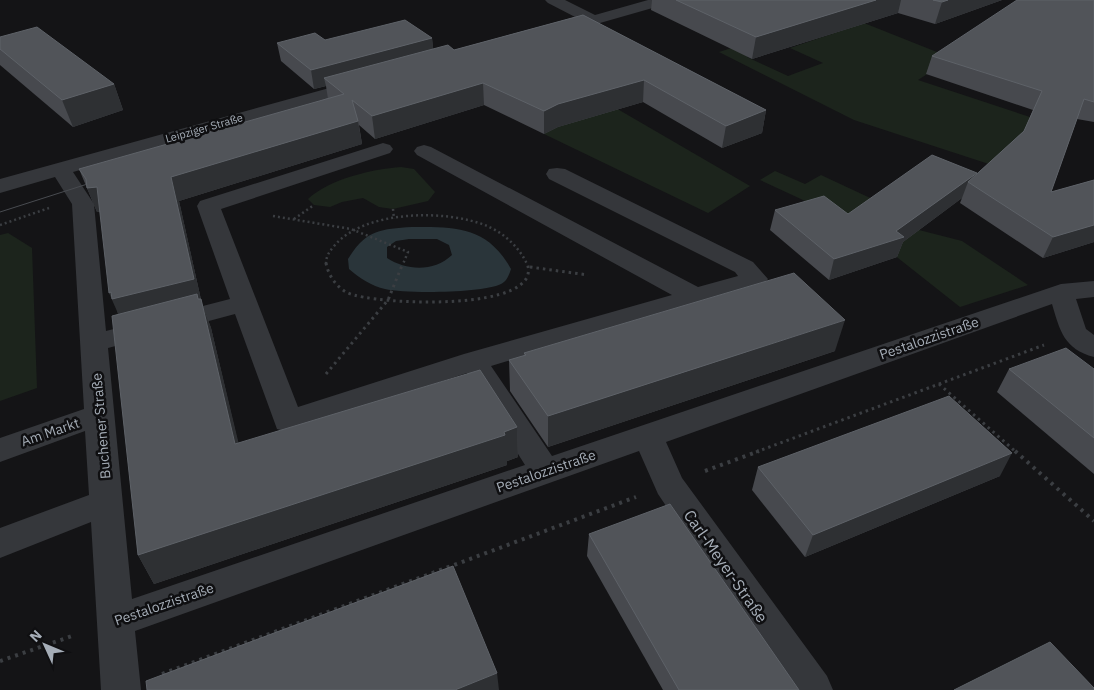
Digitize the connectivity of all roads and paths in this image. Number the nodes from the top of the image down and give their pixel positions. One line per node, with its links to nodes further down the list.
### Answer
1 (553, 0): 3 (street)
2 (665, 0): 3 (street)
3 (594, 20): 4 (street)
4 (538, 35)
5 (380, 79): 8 (street, Leipziger Straße)
6 (383, 149): 12 (street)
7 (424, 150): 19 (street)
8 (60, 169): 10 (street, Leipziger Straße); 23 (street, Buchener Straße)
9 (558, 174): 19 (street)
10 (0, 186)
11 (314, 205): 15 (path)
12 (208, 206): 15 (path); 21 (street)
13 (394, 209): 14 (path)
14 (394, 219): 16 (path); 20 (path)
15 (293, 220): 16 (path)
16 (351, 229): 20 (path); 20 (path)
17 (1094, 289): 18 (street, Pestalozzistraße)
18 (1061, 292): 22 (street); 28 (street, Pestalozzistraße)
19 (694, 296): 24 (street)
20 (388, 300): 27 (path)
21 (244, 303): 23 (street); 27 (street)
22 (1084, 341): 25 (path)
23 (94, 343): 26 (street, Buchener Straße)
24 (474, 361): 27 (street); 30 (street)
25 (939, 384): 31 (path); 33 (path)
26 (100, 415): 29 (street, Am Markt); 32 (street, Buchener Straße)
27 (288, 421)
28 (648, 436): 30 (street, Pestalozzistraße); 31 (street, Carl-Meyer-Straße)
29 (0, 450)
30 (546, 471): 35 (street, Pestalozzistraße)
31 (669, 485): 37 (path); 38 (street, Carl-Meyer-Straße)
32 (107, 502): 34 (street); 35 (street, Buchener Straße)
33 (1094, 521)
34 (0, 543)
35 (116, 621): 36 (path, Pestalozzistraße); 37 (street, Buchener Straße)
36 (0, 661)
37 (122, 690)
38 (813, 690)

